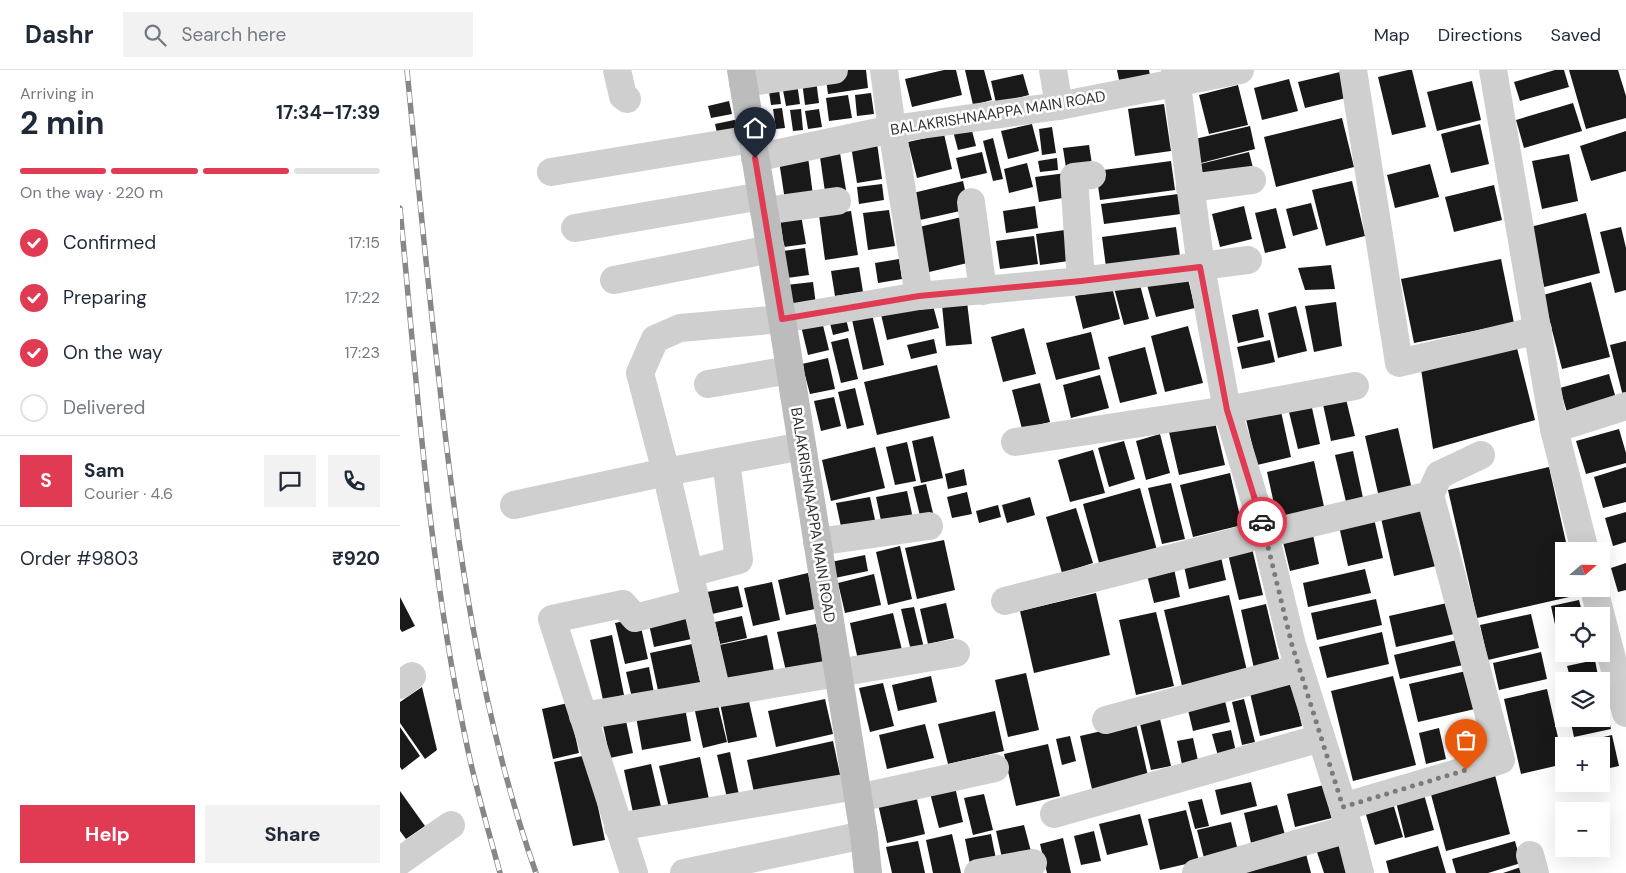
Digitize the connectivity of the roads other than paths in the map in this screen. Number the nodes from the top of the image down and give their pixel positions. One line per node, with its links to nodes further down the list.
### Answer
1 (617, 70): 10 (street)
2 (834, 70): 8 (street)
3 (884, 70): 12 (street)
4 (1053, 70): 11 (street)
5 (1240, 70): 9 (street, BALAKRISHNAAPPA MAIN ROAD)
6 (1353, 70): 30 (street)
7 (1492, 70): 30 (street)
8 (742, 76): 13 (street, BALAKRISHNAAPPA MAIN ROAD)
9 (1175, 77): 11 (street, BALAKRISHNAAPPA MAIN ROAD); 17 (street)
10 (627, 99)
11 (1059, 106): 12 (street, BALAKRISHNAAPPA MAIN ROAD)
12 (892, 129): 13 (street, BALAKRISHNAAPPA MAIN ROAD); 28 (street)
13 (754, 148): 14 (street); 20 (street, BALAKRISHNAAPPA MAIN ROAD)
14 (551, 172)
15 (1092, 175): 26 (street)
16 (1252, 180): 17 (street)
17 (1190, 188): 24 (street)
18 (837, 201): 20 (street)
19 (971, 202): 27 (street)
20 (763, 204): 21 (street); 22 (street, BALAKRISHNAAPPA MAIN ROAD)
21 (575, 228)
22 (771, 249): 25 (street); 29 (street, BALAKRISHNAAPPA MAIN ROAD)
23 (1248, 260): 24 (street)
24 (1200, 267): 26 (street); 35 (street)
25 (614, 280)
26 (1081, 281): 27 (street)
27 (982, 291): 28 (street)
28 (919, 296): 29 (street)
29 (782, 319): 31 (street, BALAKRISHNAAPPA MAIN ROAD); 41 (street)
30 (1538, 330): 36 (street)
31 (790, 370): 32 (street); 38 (street, BALAKRISHNAAPPA MAIN ROAD)
32 (708, 384)
33 (1354, 386): 35 (street)
34 (1626, 406): 36 (street)
35 (1227, 410): 37 (street); 45 (street)
36 (1554, 429): 47 (street)
37 (1015, 442)
38 (802, 446): 40 (street); 46 (street, BALAKRISHNAAPPA MAIN ROAD)
39 (1482, 455): 42 (street)
40 (726, 461): 41 (street); 48 (street)
41 (666, 472): 43 (street); 48 (street)
42 (1430, 495): 45 (street); 63 (street)
43 (514, 505)
44 (929, 526): 46 (street)
45 (1265, 534): 50 (street); 53 (street)
46 (817, 542): 54 (street, BALAKRISHNAAPPA MAIN ROAD)
47 (1583, 542)
48 (690, 573): 51 (street)
49 (1596, 598): 56 (street)
50 (1005, 601)
51 (696, 602): 55 (street); 57 (street)
52 (956, 653): 54 (street)
53 (1299, 668): 58 (street); 59 (street)
54 (838, 674): 55 (street); 61 (street, BALAKRISHNAAPPA MAIN ROAD)
55 (717, 693): 57 (street)
56 (1626, 712)
57 (583, 716): 65 (street)
58 (1106, 720)
59 (1321, 738): 62 (street); 63 (street)
60 (995, 768): 61 (street)
61 (858, 792): 65 (street); 66 (street, BALAKRISHNAAPPA MAIN ROAD)
62 (1054, 814)
63 (1346, 818): 73 (street); 74 (street)
64 (451, 825): 67 (street)
65 (618, 827): 69 (street)
66 (864, 835): 70 (street); 71 (street, BALAKRISHNAAPPA MAIN ROAD)
67 (400, 862)
68 (1033, 863): 72 (street)
69 (634, 873)
70 (684, 873)
71 (868, 873)
72 (978, 873)
73 (1196, 873)
74 (1360, 873)

